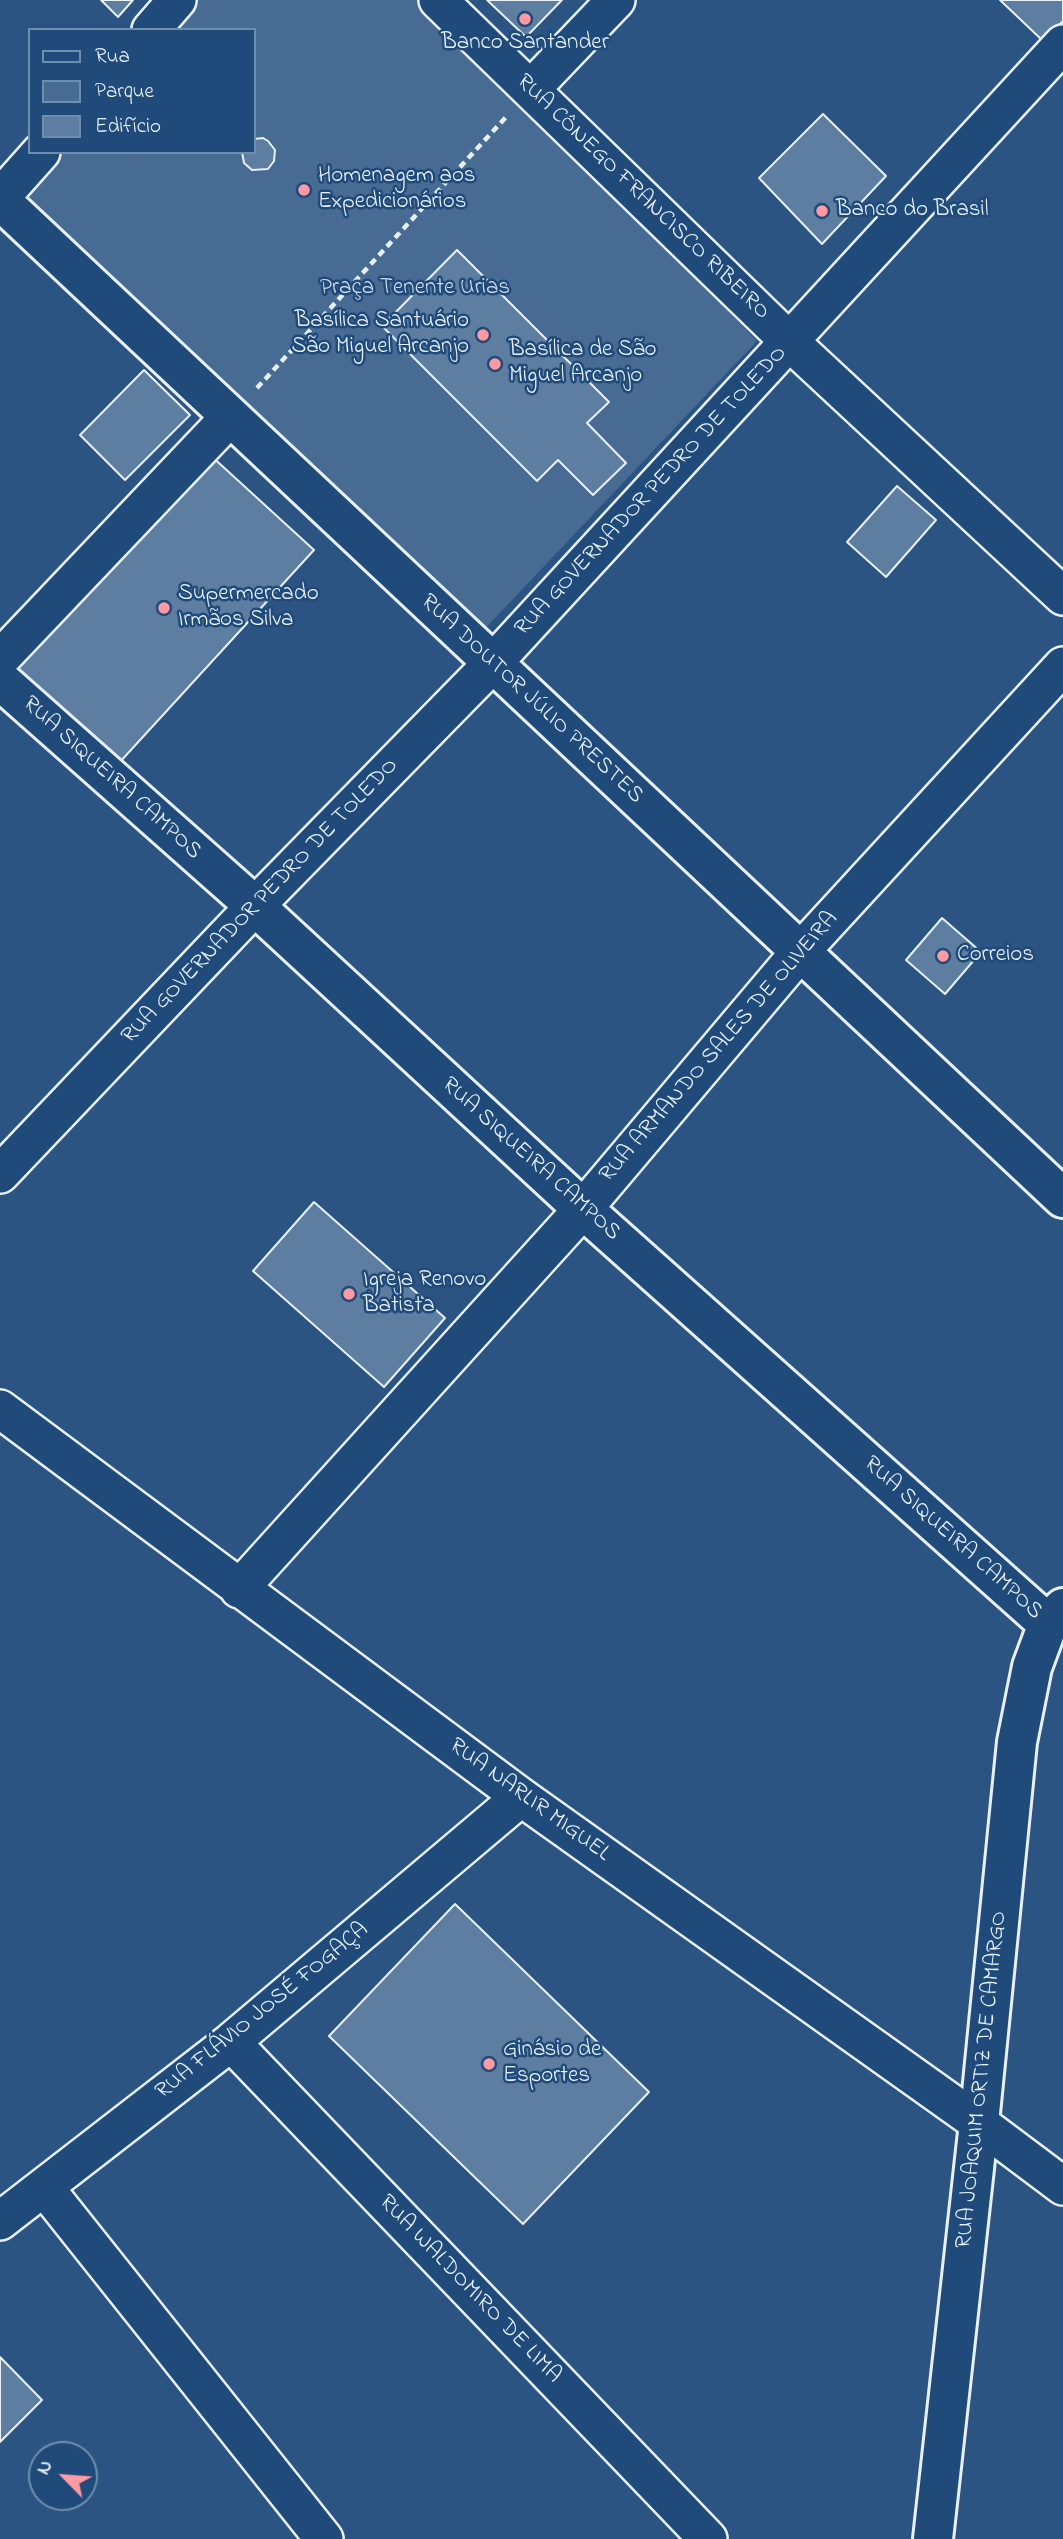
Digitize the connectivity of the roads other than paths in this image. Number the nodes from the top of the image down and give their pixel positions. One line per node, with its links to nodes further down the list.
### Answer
1 (177, 0): 4 (street)
2 (438, 0): 6 (street, RUA CÔNEGO FRANCISCO RIBEIRO)
3 (616, 0): 6 (street)
4 (153, 28)
5 (1063, 44): 9 (street, RUA GOVERNADOR PEDRO DE TOLEDO)
6 (531, 89): 9 (street, RUA CÔNEGO FRANCISCO RIBEIRO)
7 (39, 154): 8 (street)
8 (0, 199): 10 (main road, RUA DOUTOR JÚLIO PRESTES)
9 (790, 342): 11 (street, RUA CÔNEGO FRANCISCO RIBEIRO); 13 (street, RUA GOVERNADOR PEDRO DE TOLEDO)
10 (230, 417): 12 (street); 13 (main road, RUA DOUTOR JÚLIO PRESTES)
11 (1063, 596)
12 (0, 659)
13 (492, 664): 16 (street, RUA GOVERNADOR PEDRO DE TOLEDO); 17 (main road, RUA DOUTOR JÚLIO PRESTES)
14 (1063, 666): 17 (street, RUA ARMANDO SALES DE OLIVEIRA)
15 (0, 680): 16 (main road, RUA SIQUEIRA CAMPOS)
16 (255, 906): 18 (street, RUA GOVERNADOR PEDRO DE TOLEDO); 20 (main road, RUA SIQUEIRA CAMPOS)
17 (800, 952): 19 (main road, RUA DOUTOR JÚLIO PRESTES); 20 (street, RUA ARMANDO SALES DE OLIVEIRA)
18 (0, 1174)
19 (1063, 1198)
20 (583, 1209): 22 (street, RUA ARMANDO SALES DE OLIVEIRA); 23 (main road, RUA SIQUEIRA CAMPOS)
21 (0, 1409): 22 (street, RUA NARLIR MIGUEL)
22 (239, 1589): 24 (street, RUA NARLIR MIGUEL)
23 (1058, 1623): 26 (main road, RUA JOAQUIM ORTIZ DE CAMARGO)
24 (521, 1797): 25 (street, RUA FLÁVIO JOSÉ FOGAÇA); 26 (street, RUA NARLIR MIGUEL)
25 (231, 2042): 28 (street, RUA FLÁVIO JOSÉ FOGAÇA); 31 (street, RUA WALDOMIRO DE LIMA)
26 (979, 2123): 27 (street, RUA NARLIR MIGUEL); 32 (main road, RUA JOAQUIM ORTIZ DE CAMARGO)
27 (1063, 2186)
28 (44, 2187): 29 (street, RUA FLÁVIO JOSÉ FOGAÇA); 30 (street)
29 (0, 2221)
30 (324, 2539)
31 (708, 2539)
32 (933, 2539)

